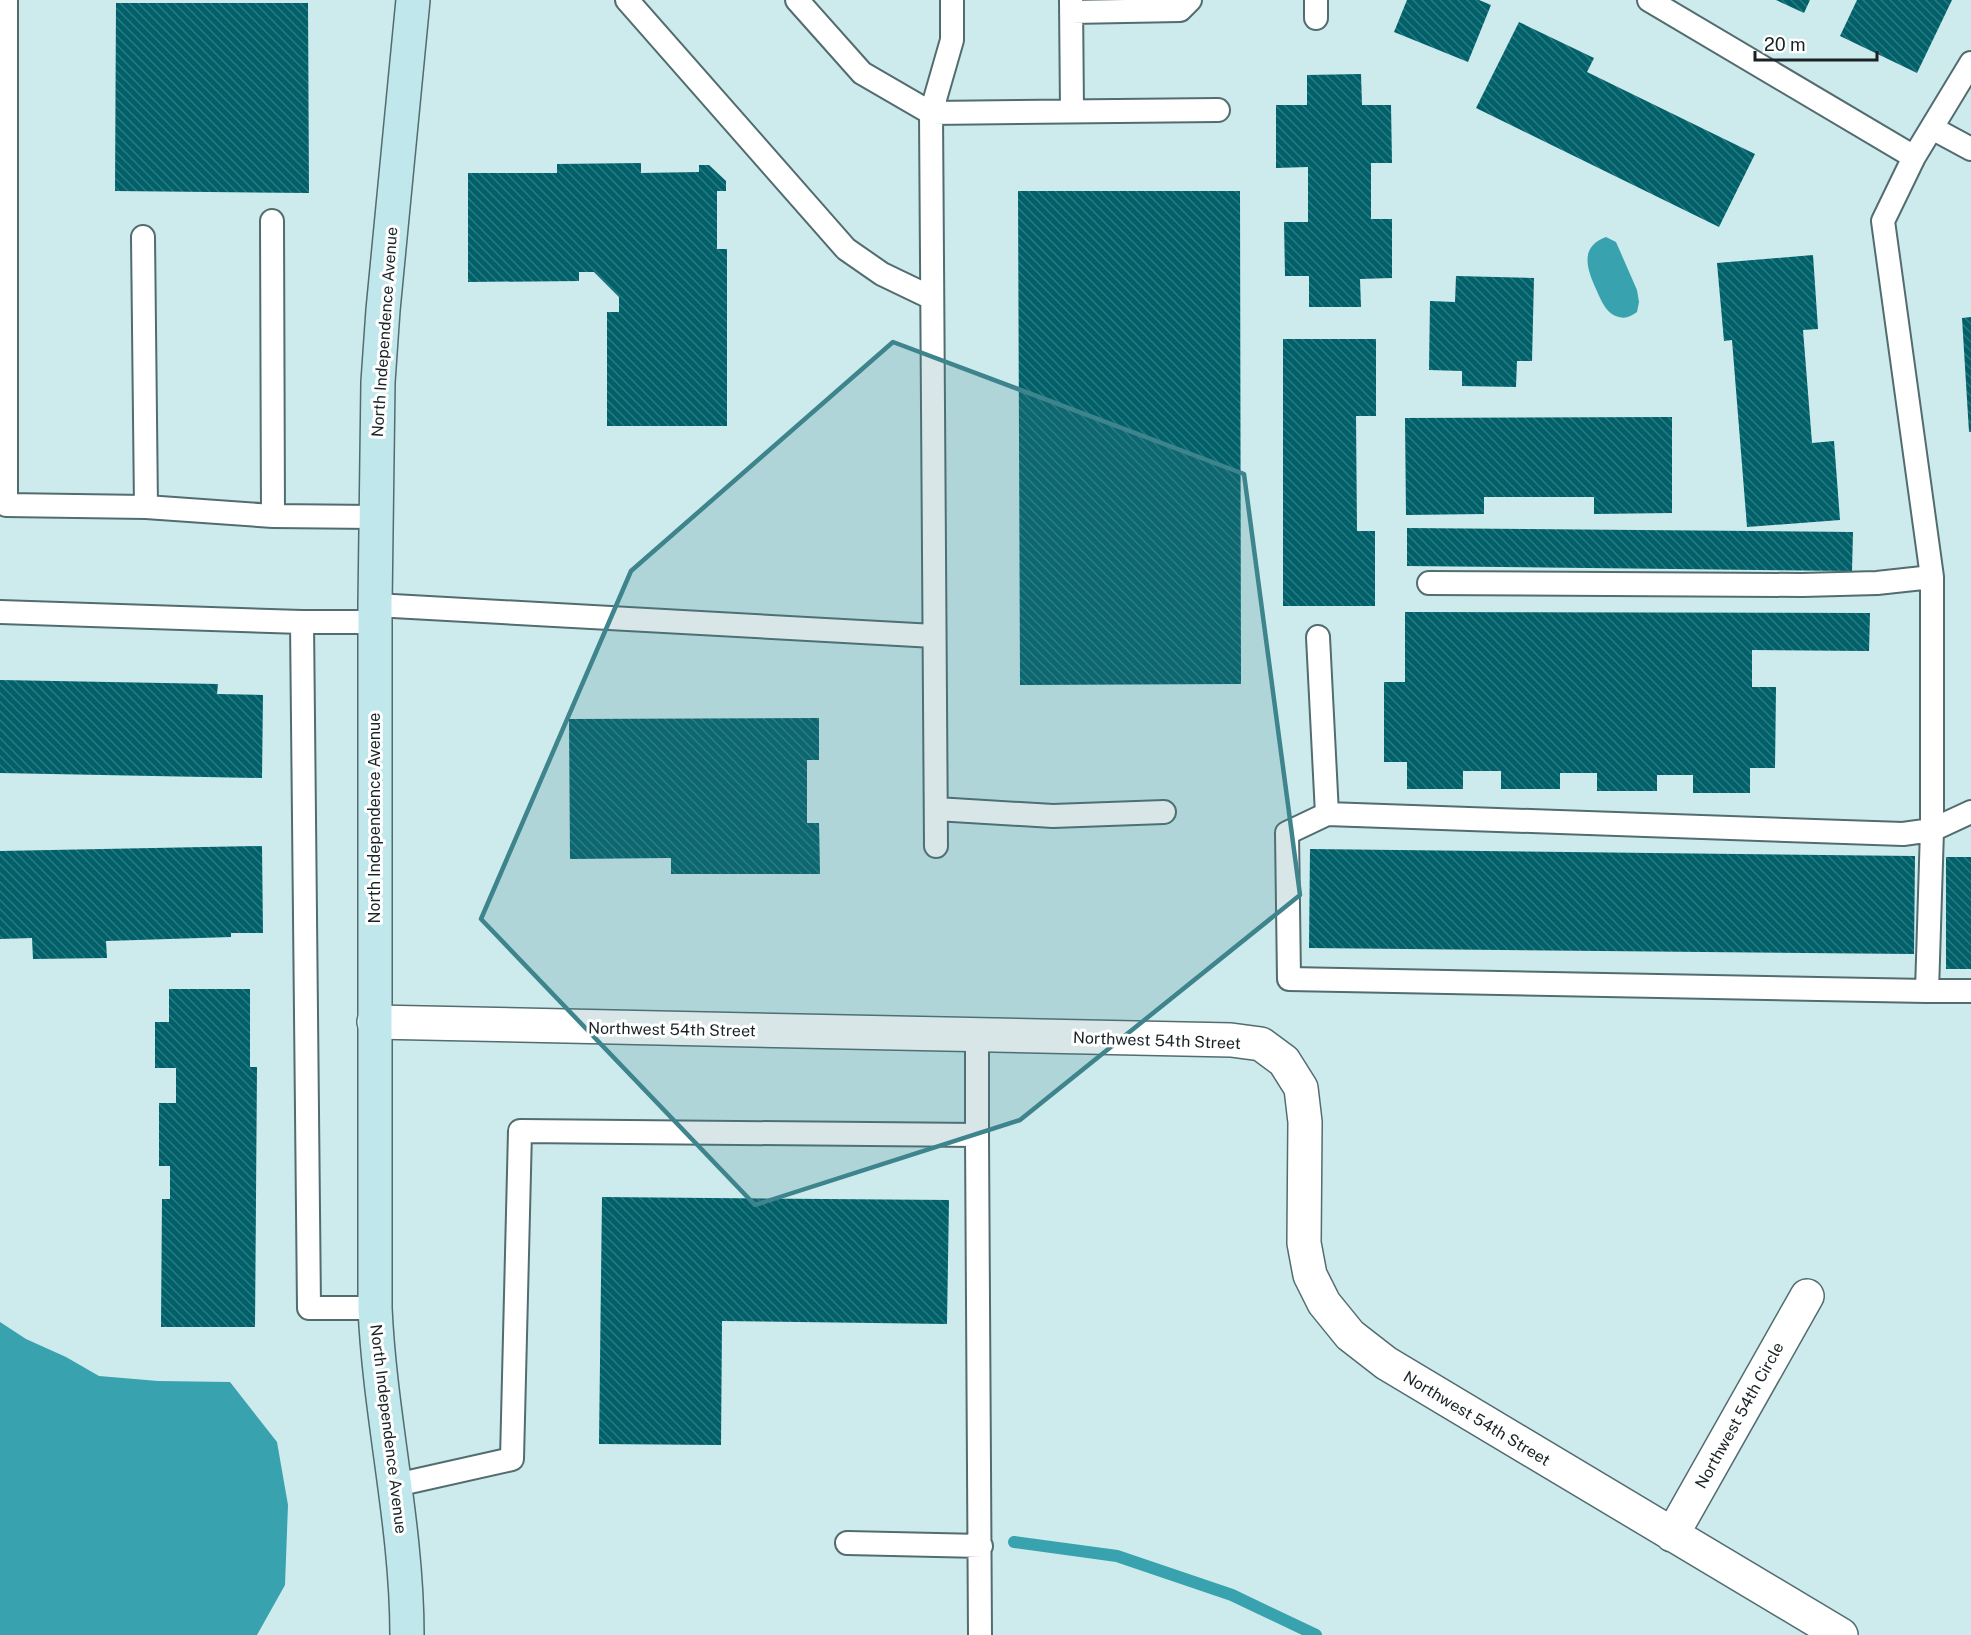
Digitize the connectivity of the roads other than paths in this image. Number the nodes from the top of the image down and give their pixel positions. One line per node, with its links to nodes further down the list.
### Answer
1 (6, 0): 19 (lane)
2 (413, 0): 22 (street, North Independence Avenue)
3 (627, 0): 18 (lane)
4 (797, 0): 12 (lane)
5 (952, 0): 12 (lane)
6 (1190, 0): 8 (lane)
7 (1649, 0): 15 (lane)
8 (1071, 6): 11 (lane)
9 (1971, 63): 13 (lane)
10 (1218, 110): 11 (lane)
11 (1072, 111): 12 (lane)
12 (931, 113): 18 (lane)
13 (1932, 128): 14 (lane); 15 (lane)
14 (1971, 149)
15 (1914, 157): 23 (lane)
16 (272, 221): 21 (lane)
17 (143, 237): 20 (lane)
18 (932, 298): 28 (lane)
19 (3, 383): 20 (lane)
20 (146, 507): 21 (lane)
21 (273, 516): 22 (lane)
22 (375, 517): 26 (street, North Independence Avenue)
23 (1932, 577): 24 (lane); 34 (lane)
24 (1428, 583)
25 (0, 612): 27 (lane)
26 (375, 613): 27 (lane); 28 (lane); 38 (street, North Independence Avenue)
27 (302, 622): 42 (lane)
28 (934, 636): 30 (lane)
29 (1318, 637): 33 (lane)
30 (936, 809): 31 (lane); 35 (lane)
31 (1164, 812)
32 (1971, 812): 34 (lane)
33 (1327, 814): 34 (lane); 36 (lane)
34 (1932, 830): 36 (lane)
35 (936, 846)
36 (1927, 991): 37 (lane)
37 (1971, 991)
38 (374, 1022): 39 (street, Northwest 54th Street); 42 (street, North Independence Avenue)
39 (977, 1036): 40 (lane); 44 (street, Northwest 54th Street)
40 (977, 1135): 43 (lane); 46 (lane)
41 (1807, 1296): 44 (street, Northwest 54th Circle)
42 (375, 1308): 43 (street, North Independence Avenue)
43 (396, 1485): 47 (street, North Independence Avenue)
44 (1672, 1535): 49 (street, Northwest 54th Street)
45 (847, 1543): 46 (lane)
46 (981, 1546): 48 (lane)
47 (407, 1635)
48 (980, 1635)
49 (1840, 1635)

